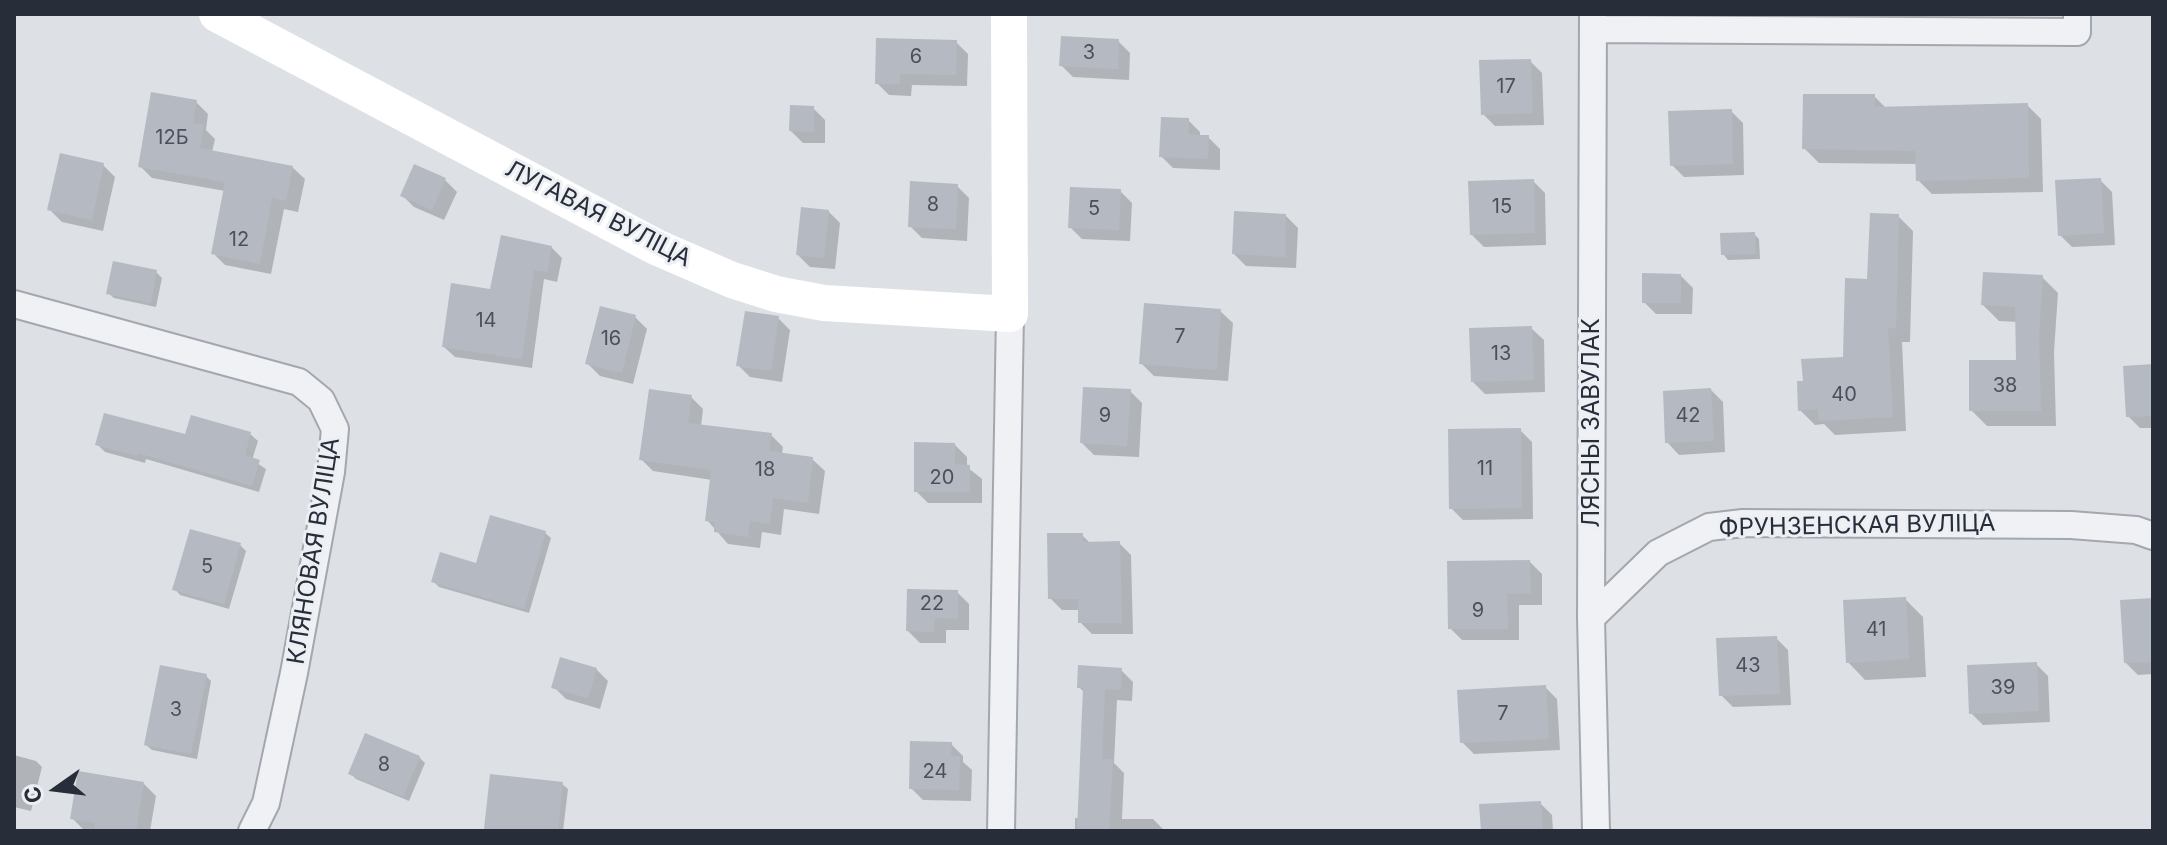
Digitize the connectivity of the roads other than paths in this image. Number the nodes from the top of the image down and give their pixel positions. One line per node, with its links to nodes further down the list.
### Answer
1 (217, 14): 6 (street, ЛУГАВАЯ ВУЛІЦА)
2 (1009, 14): 6 (street)
3 (2077, 14): 4 (street)
4 (1593, 22): 8 (street, ЛЯСНЫ ЗАВУЛАК)
5 (14, 304): 9 (street, КЛЯНОВАЯ ВУЛІЦА)
6 (1010, 314): 10 (street)
7 (2153, 536): 8 (street, ФРУНЗЕНСКАЯ ВУЛІЦА)
8 (1591, 618): 11 (street, ЛЯСНЫ ЗАВУЛАК)
9 (252, 831)
10 (1001, 831)
11 (1596, 831)

